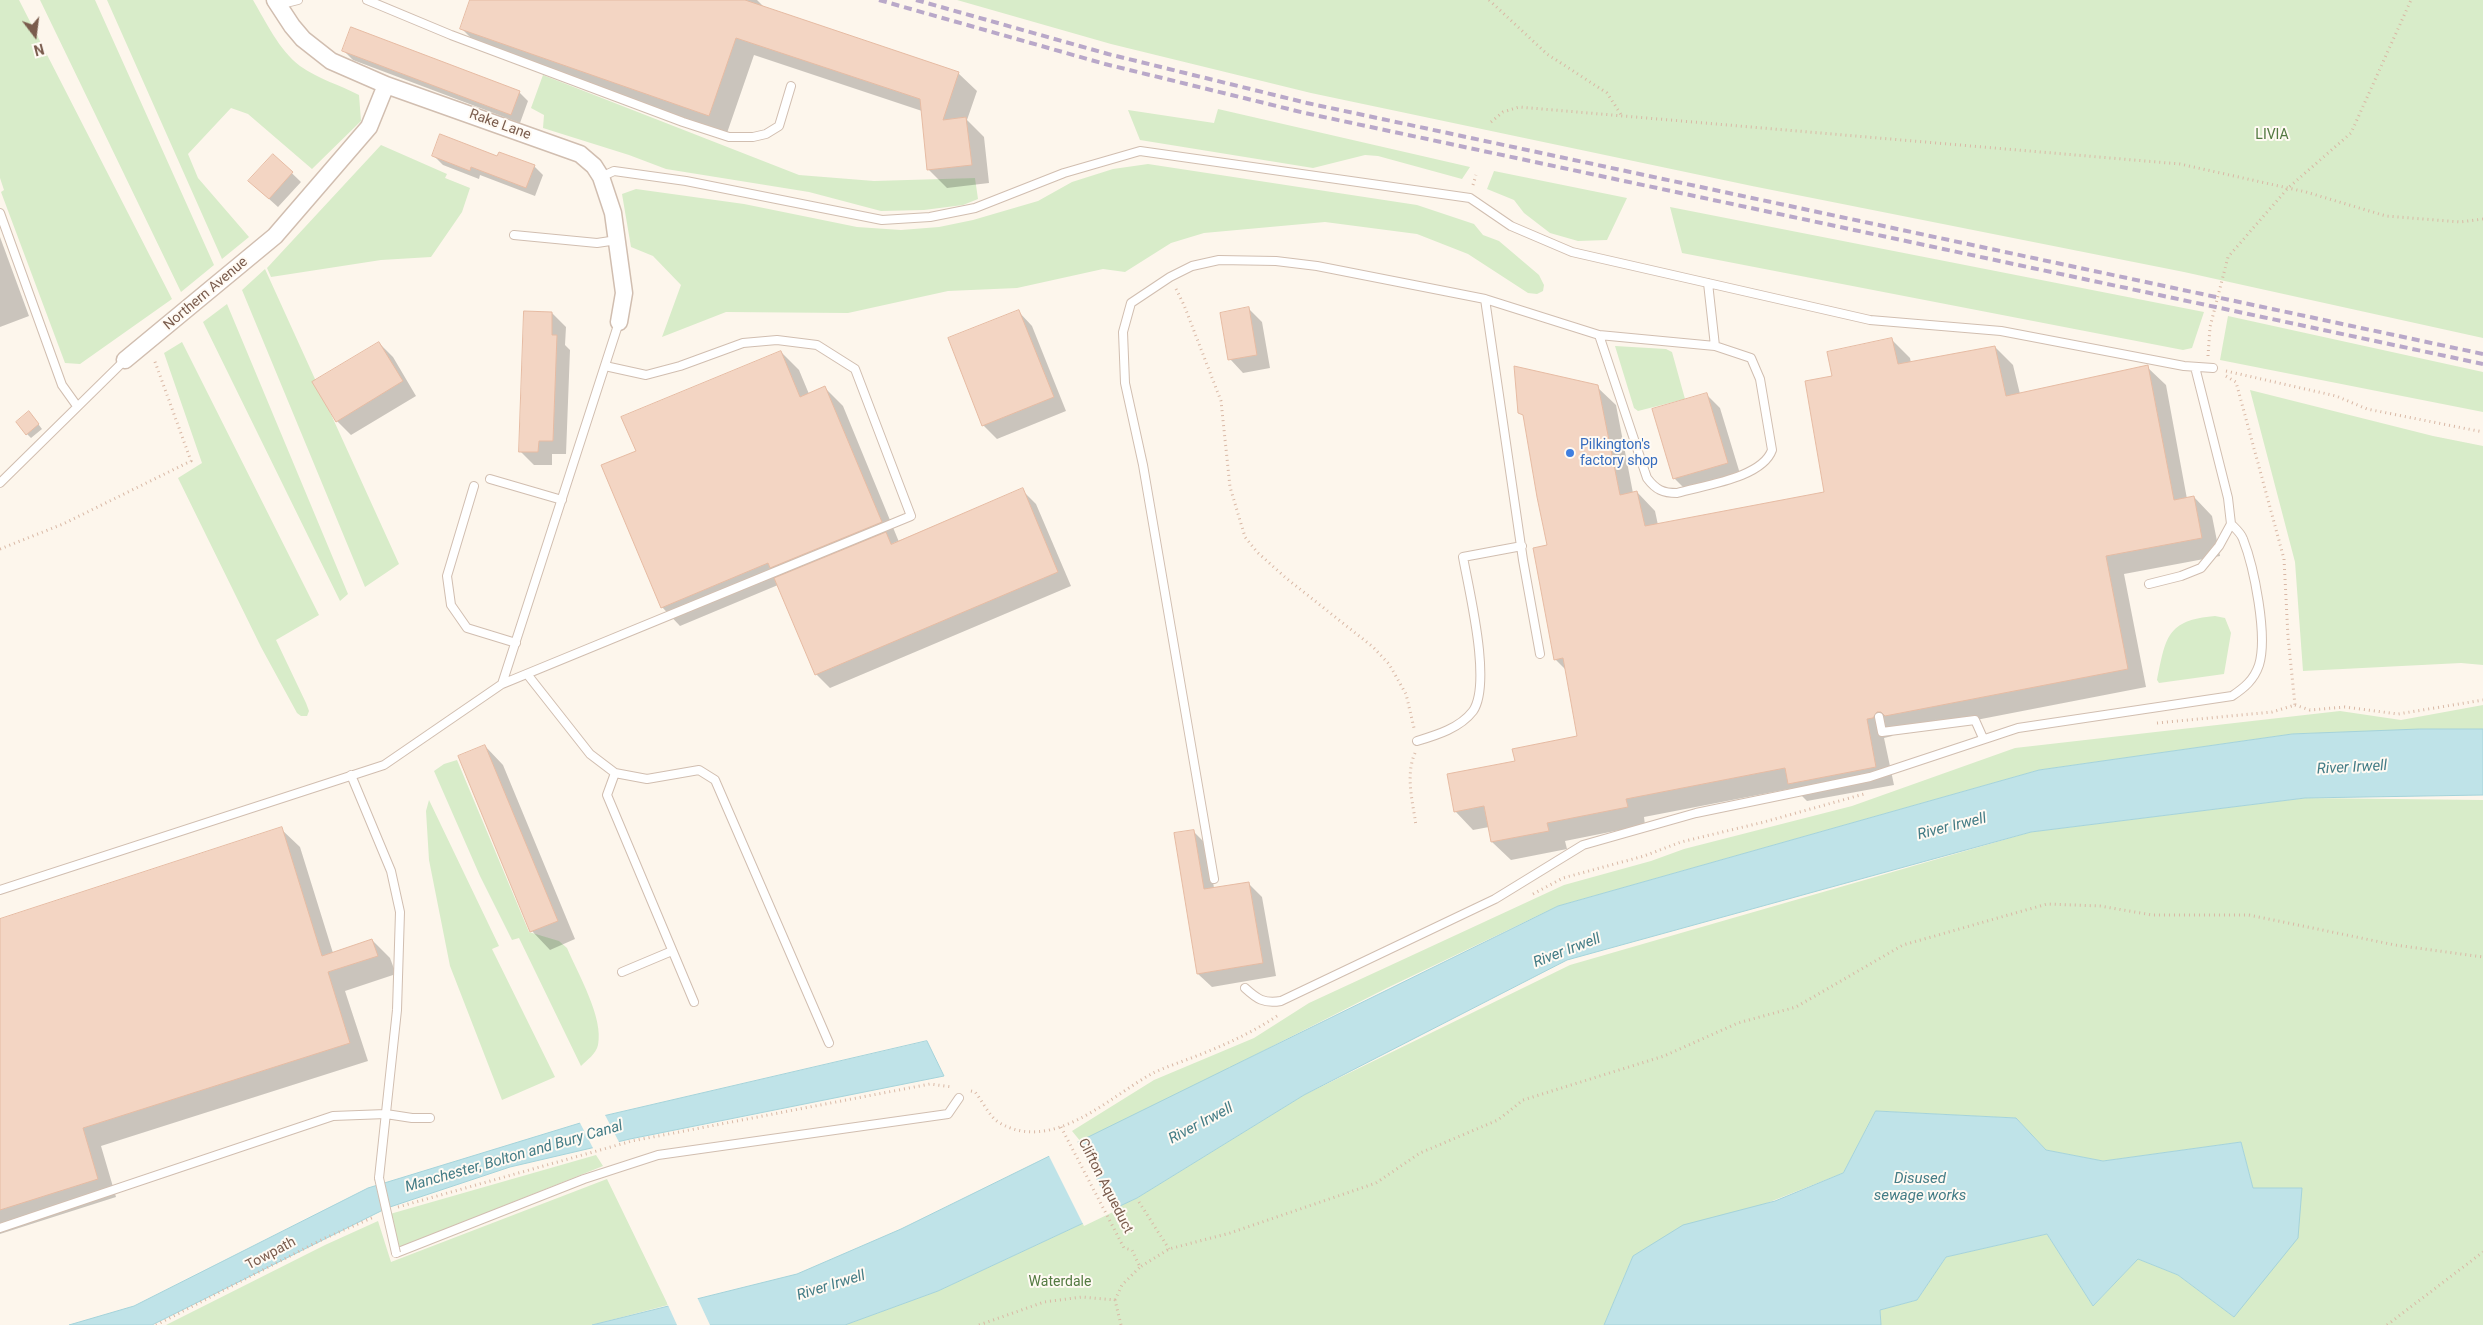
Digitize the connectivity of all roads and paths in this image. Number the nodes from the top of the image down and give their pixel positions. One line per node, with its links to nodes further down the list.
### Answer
1 (298, 0): 5 (lane)
2 (367, 0): 7 (lane)
3 (1489, 0): 8 (path)
4 (2411, 0): 11 (path)
5 (277, 2): 6 (street, Rake Lane)
6 (386, 85): 10 (street, Rake Lane); 21 (street, Northern Avenue)
7 (791, 86)
8 (1622, 117): 9 (path); 11 (path)
9 (1491, 122)
10 (601, 177): 15 (street, Rake Lane); 17 (lane)
11 (2288, 188): 13 (path); 26 (path)
12 (0, 213): 27 (lane)
13 (2483, 219)
14 (514, 235): 15 (lane)
15 (617, 240): 19 (street, Rake Lane)
16 (1170, 277): 18 (lane); 45 (path); 49 (lane)
17 (1708, 283): 22 (lane); 25 (lane)
18 (1485, 299): 20 (lane); 34 (lane)
19 (620, 322): 24 (lane)
20 (1599, 334): 22 (lane); 22 (lane)
21 (148, 342): 23 (street, Northern Avenue); 35 (path)
22 (1715, 346)
23 (125, 360): 27 (lane, Northern Avenue)
24 (605, 366): 32 (lane); 39 (lane)
25 (2195, 367): 26 (lane); 33 (lane)
26 (2213, 368): 28 (path)
27 (77, 406): 30 (lane, Northern Avenue)
28 (2483, 432)
29 (490, 479): 32 (lane)
30 (0, 483)
31 (474, 486): 37 (lane)
32 (562, 500): 37 (lane)
33 (2231, 524): 36 (lane); 44 (lane)
34 (1522, 546): 38 (lane); 45 (lane)
35 (0, 549)
36 (2149, 584)
37 (516, 643): 40 (lane)
38 (1540, 654)
39 (528, 674): 40 (lane); 46 (lane)
40 (502, 684): 47 (lane)
41 (2483, 700): 42 (path)
42 (2295, 705)
43 (1879, 717): 44 (lane)
44 (1982, 738): 54 (lane)
45 (1417, 741): 48 (path)
46 (615, 773): 51 (lane); 56 (lane)
47 (351, 776): 50 (lane); 58 (lane)
48 (1416, 826)
49 (1214, 879)
50 (0, 890)
51 (672, 951): 53 (lane); 55 (lane)
52 (2483, 957): 66 (path)
53 (622, 972)
54 (1245, 988)
55 (694, 1002)
56 (829, 1042)
57 (959, 1098): 58 (lane, bridge)
58 (386, 1114): 59 (lane); 65 (lane)
59 (430, 1118)
60 (1061, 1127): 68 (path, Clifton Aqueduct)
61 (1139, 1202): 66 (path)
62 (398, 1207): 63 (path)
63 (390, 1210)
64 (382, 1214): 70 (path, Towpath)
65 (0, 1228)
66 (1169, 1249): 68 (path)
67 (2483, 1252): 73 (path)
68 (1140, 1267): 69 (path)
69 (1115, 1300): 71 (path); 72 (path)
70 (156, 1325)
71 (979, 1325)
72 (1121, 1325)
73 (2387, 1325)

